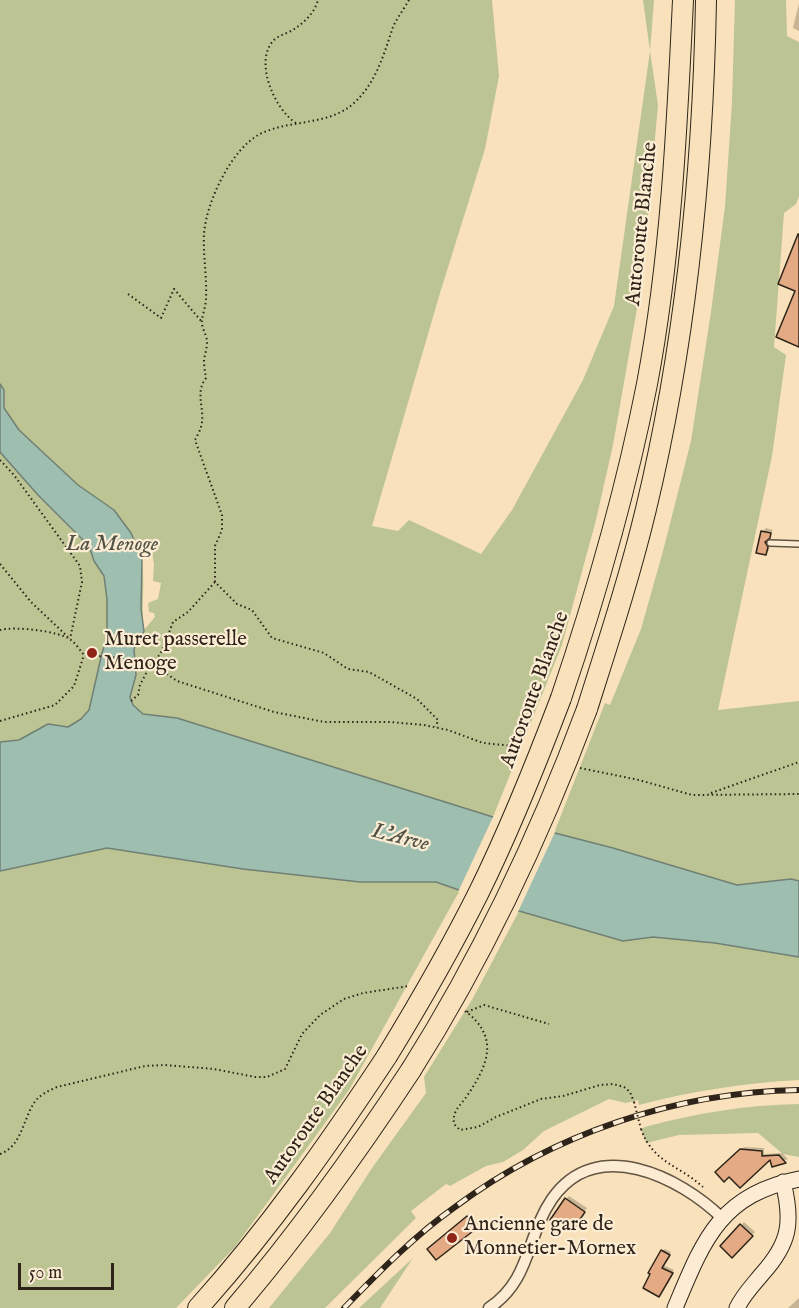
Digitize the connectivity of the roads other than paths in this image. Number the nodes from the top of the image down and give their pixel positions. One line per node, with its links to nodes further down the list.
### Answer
1 (682, 0): 10 (highway, Autoroute Blanche, bridge)
2 (706, 0): 11 (highway, bridge)
3 (770, 543): 4 (lane)
4 (799, 544)
5 (799, 1179): 6 (main road)
6 (783, 1182): 7 (main road); 9 (main road)
7 (788, 1203): 8 (street); 14 (main road)
8 (799, 1216)
9 (722, 1218): 12 (street); 13 (main road)
10 (198, 1308)
11 (235, 1308)
12 (489, 1308)
13 (675, 1308)
14 (736, 1308)

